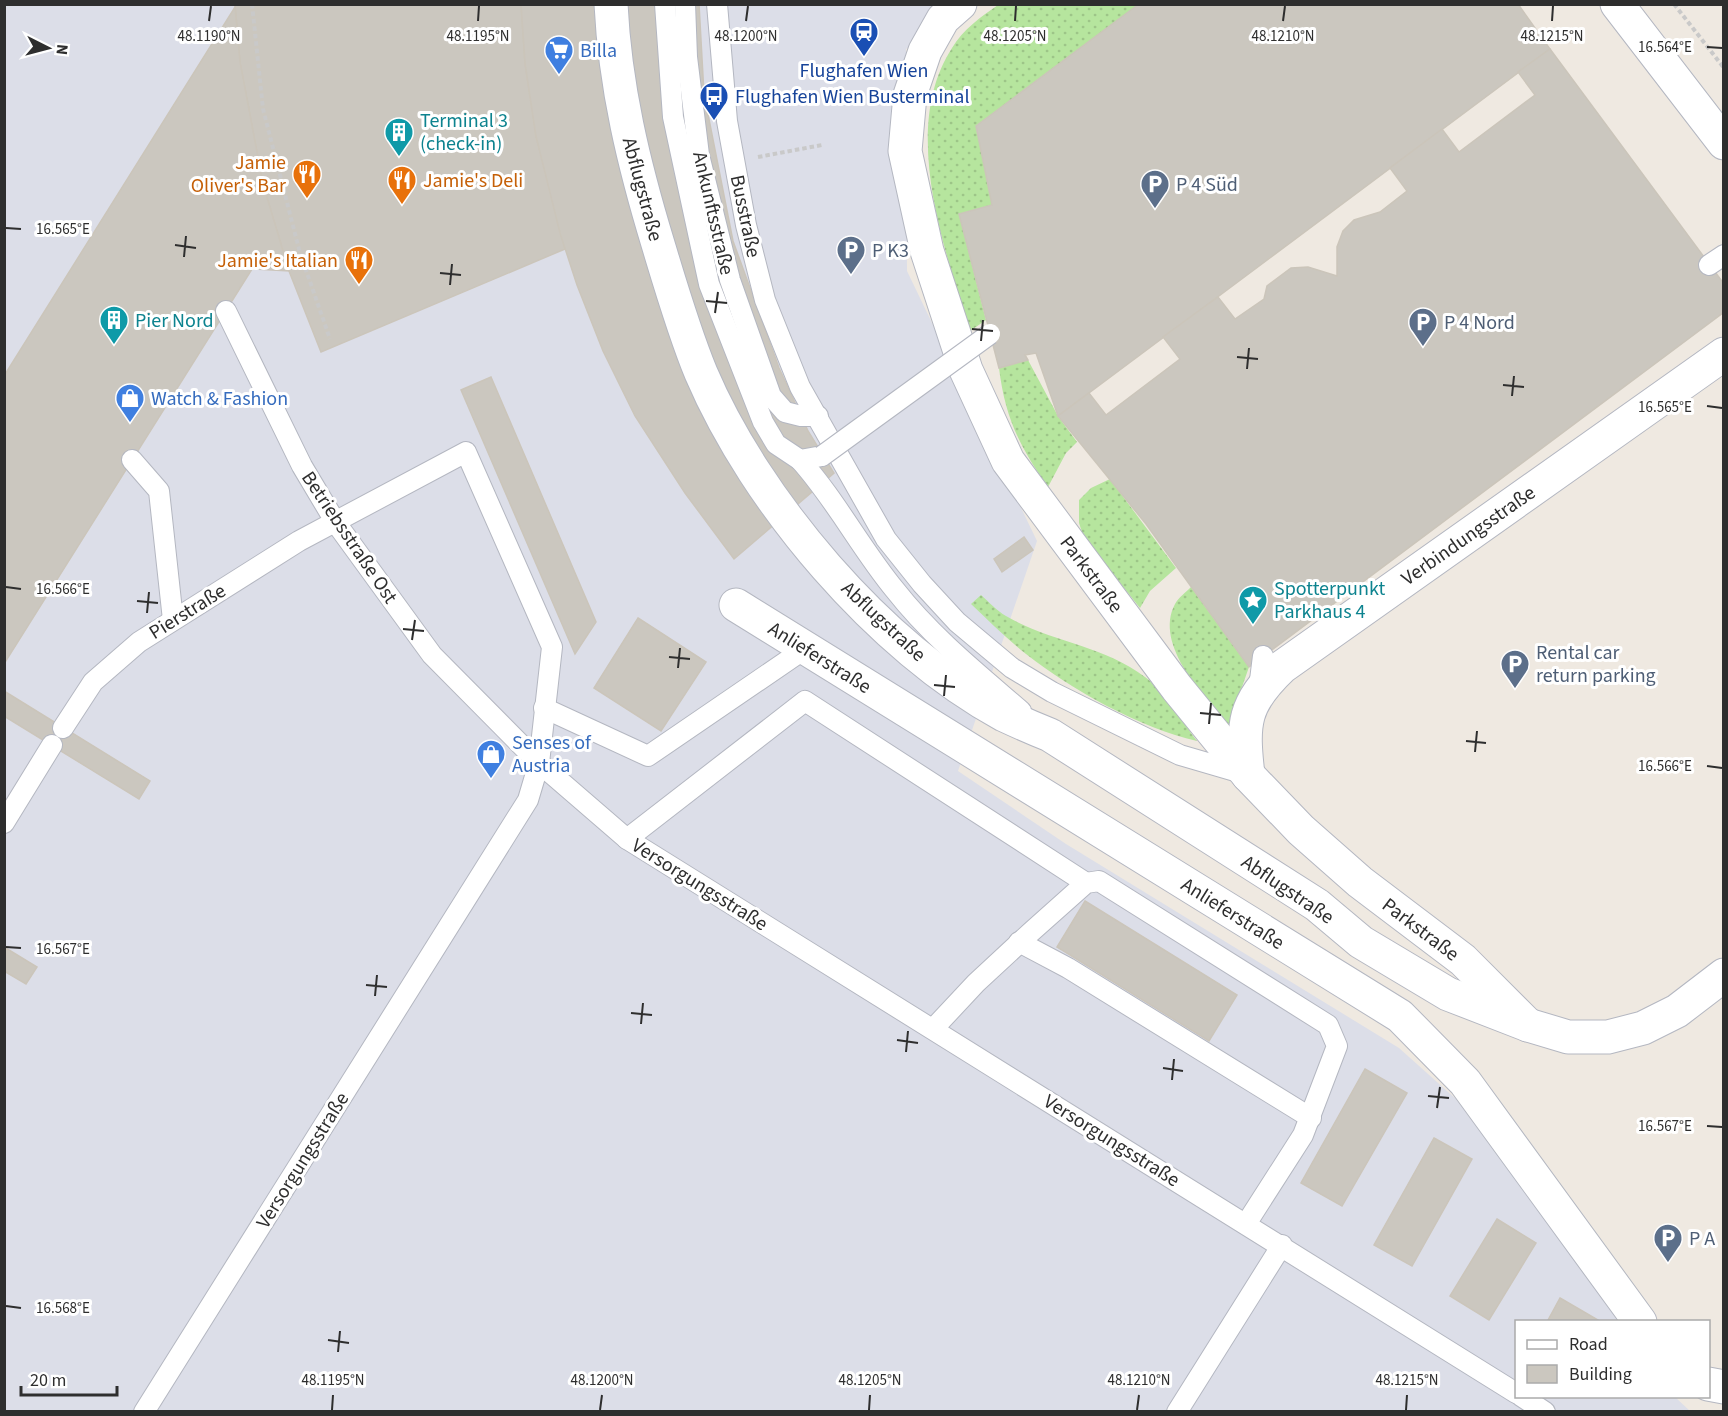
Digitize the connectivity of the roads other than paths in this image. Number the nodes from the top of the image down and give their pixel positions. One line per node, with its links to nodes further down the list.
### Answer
1 (611, 4): 22 (street, Abflugstraße)
2 (664, 4): 13 (lane)
3 (685, 4): 11 (lane, Ankunftsstraße)
4 (717, 4): 11 (lane, Busstraße)
5 (960, 4): 25 (street, Parkstraße)
6 (1617, 4): 7 (street)
7 (1724, 143)
8 (226, 311): 14 (lane, Betriebsstraße Ost)
9 (990, 333): 13 (lane, bridge)
10 (1724, 354): 19 (street, Verbindungsstraße)
11 (818, 416): 25 (lane, Busstraße)
12 (132, 460): 16 (lane)
13 (800, 460): 22 (lane)
14 (336, 523): 16 (lane, Pierstraße); 20 (lane, Pierstraße); 24 (lane, Betriebsstraße Ost)
15 (736, 605): 17 (street, Anlieferstraße)
16 (173, 620): 21 (lane, Pierstraße)
17 (806, 648): 20 (lane); 36 (street, Anlieferstraße)
18 (1263, 656): 19 (lane)
19 (1259, 688): 25 (street, Verbindungsstraße)
20 (544, 708): 24 (lane)
21 (63, 728)
22 (1050, 735): 31 (street, Abflugstraße)
23 (52, 745): 26 (lane)
24 (539, 763): 27 (lane, Versorgungsstraße); 39 (lane, Versorgungsstraße)
25 (1248, 775): 31 (street, Parkstraße)
26 (4, 823)
27 (627, 839): 28 (lane); 32 (lane, Versorgungsstraße)
28 (1086, 883): 29 (lane); 33 (lane)
29 (1019, 942): 32 (lane); 33 (lane)
30 (1724, 975): 31 (street, Abflugstraße)
31 (1528, 1026)
32 (933, 1029): 34 (lane, Versorgungsstraße)
33 (1311, 1118): 34 (lane)
34 (1246, 1224): 35 (lane, Versorgungsstraße)
35 (1282, 1245): 37 (lane, Versorgungsstraße); 40 (lane)
36 (1639, 1320)
37 (1515, 1392)
38 (1524, 1398): 41 (lane)
39 (144, 1412)
40 (1177, 1412)
41 (1545, 1412)

